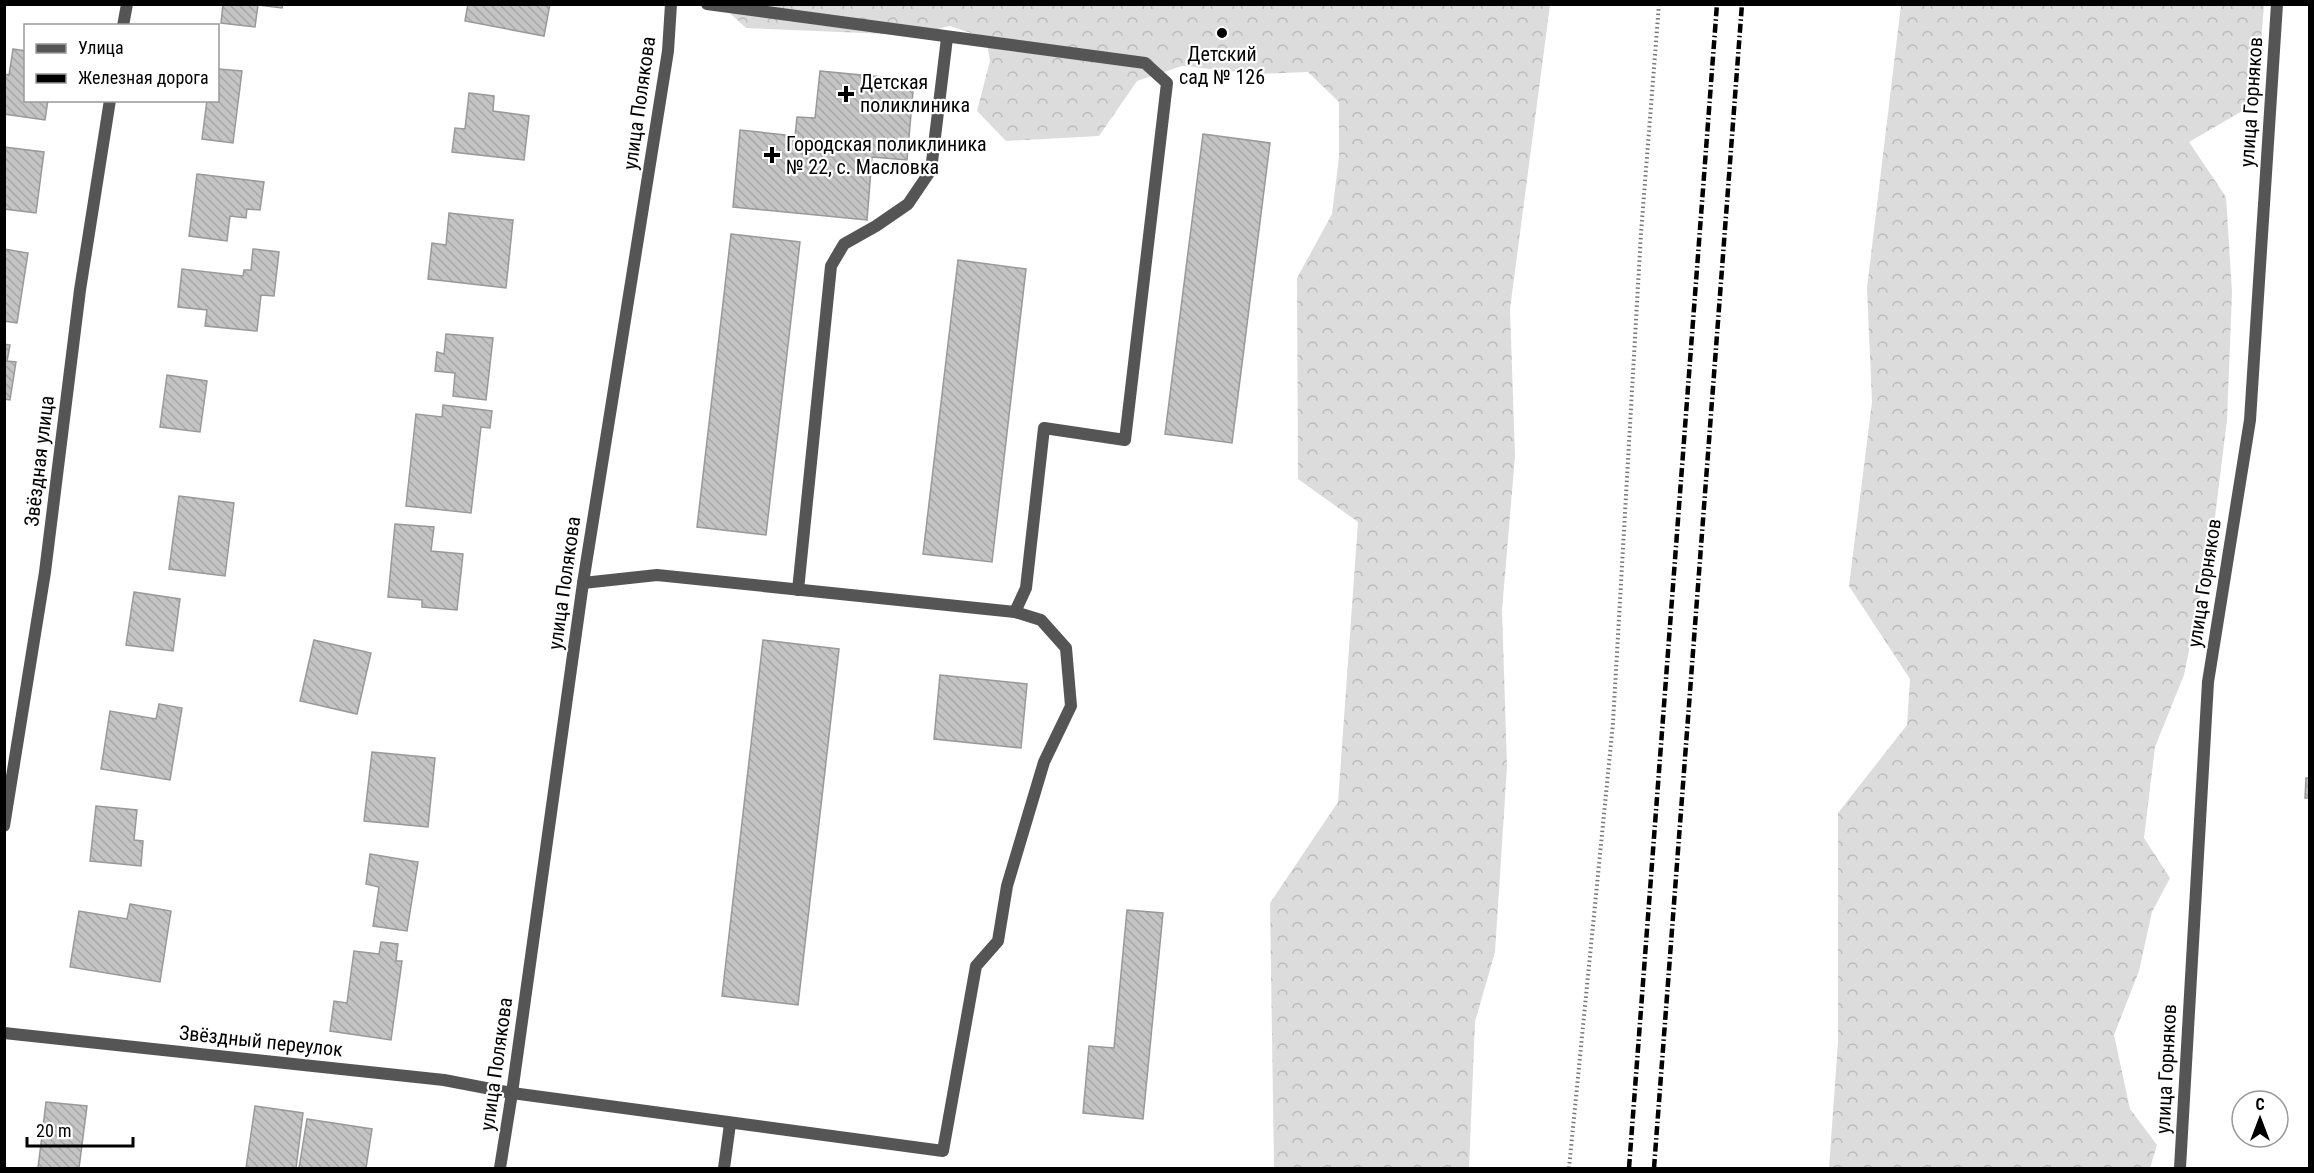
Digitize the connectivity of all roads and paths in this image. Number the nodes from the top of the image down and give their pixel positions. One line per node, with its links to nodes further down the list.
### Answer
1 (127, 4): 6 (street)
2 (670, 4): 9 (street, улица Полякова)
3 (707, 4): 7 (street)
4 (1659, 4): 18 (path)
5 (2277, 4): 19 (street, улица Горняков)
6 (123, 24)
7 (947, 38): 10 (street); 11 (street)
8 (110, 102): 12 (street, Звёздная улица)
9 (583, 583): 10 (street); 14 (street, улица Полякова)
10 (798, 590): 11 (street)
11 (1015, 612): 15 (street, Звёздный переулок)
12 (4, 826)
13 (4, 1033): 14 (street, Звёздный переулок)
14 (512, 1093): 15 (street, Звёздный переулок); 16 (street, улица Полякова)
15 (730, 1124): 17 (street)
16 (500, 1168)
17 (724, 1168)
18 (1569, 1168)
19 (2180, 1168)

